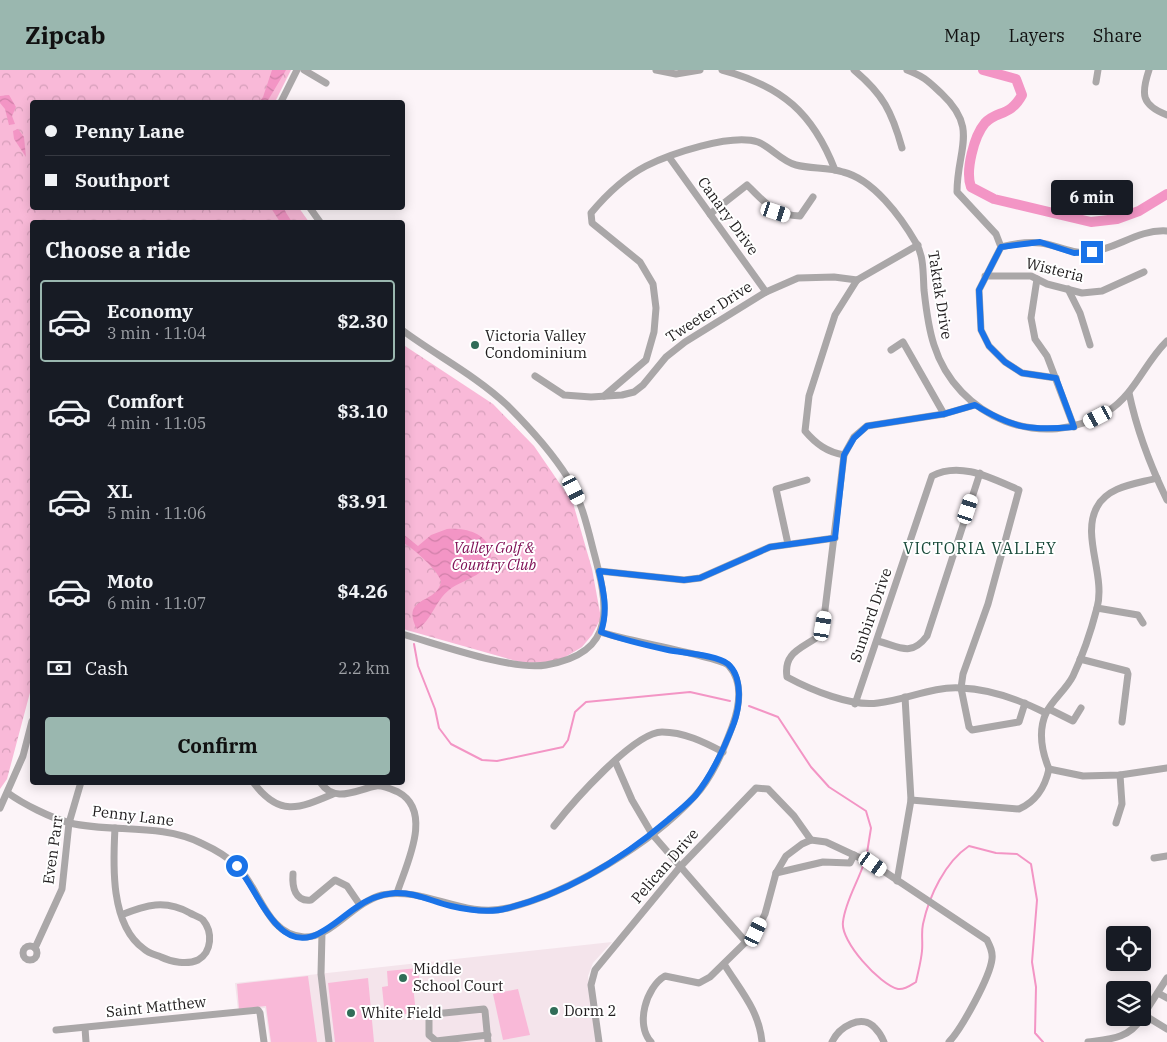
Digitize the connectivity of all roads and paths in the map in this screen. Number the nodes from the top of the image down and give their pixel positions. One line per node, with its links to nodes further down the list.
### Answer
1 (297, 70): 12 (street)
2 (304, 70): 11 (street)
3 (656, 70): 4 (street)
4 (700, 70)
5 (722, 70): 16 (street)
6 (854, 70): 14 (street)
7 (907, 70): 21 (street)
8 (1098, 70): 10 (street)
9 (1149, 70): 13 (street)
10 (1096, 82)
11 (326, 83)
12 (282, 100)
13 (1167, 115)
14 (902, 148)
15 (669, 157): 16 (street, Taktak Drive); 18 (street, Canary Drive); 37 (street, Taktak Drive)
16 (835, 170): 20 (street, Taktak Drive)
17 (813, 197): 18 (street)
18 (710, 214): 28 (street, Canary Drive)
19 (1167, 231): 21 (street)
20 (918, 245): 26 (street); 38 (street, Taktak Drive)
21 (1001, 247): 23 (street)
22 (1144, 272): 27 (street, Wisteria)
23 (985, 276): 25 (street, Wisteria); 35 (street)
24 (837, 278): 26 (street, Tweeter Drive); 28 (street, Tweeter Drive); 29 (street)
25 (1037, 279): 27 (street, Wisteria); 35 (street)
26 (857, 280): 29 (street)
27 (1068, 289): 32 (street)
28 (766, 292): 37 (street, Tweeter Drive)
29 (850, 292): 41 (street)
30 (405, 332): 48 (street)
31 (1167, 341): 36 (street, Taktak Drive)
32 (1090, 345)
33 (891, 350): 39 (street)
34 (535, 376): 37 (street, Tweeter Drive)
35 (1056, 378): 40 (street)
36 (1129, 393): 40 (street, Taktak Drive); 43 (street)
37 (604, 396)
38 (975, 405): 39 (street); 40 (street, Taktak Drive)
39 (944, 414): 41 (street)
40 (1074, 427)
41 (844, 455): 46 (street)
42 (980, 473): 53 (street, Sunbird Drive); 53 (street); 55 (street, Sunbird Drive)
43 (1157, 478): 45 (street); 49 (street)
44 (807, 480): 47 (street)
45 (1167, 500)
46 (835, 538): 47 (street); 58 (street)
47 (788, 544): 48 (street)
48 (599, 571): 51 (street)
49 (1097, 608): 50 (street); 54 (street)
50 (1143, 623)
51 (601, 632): 52 (street); 63 (street)
52 (405, 635)
53 (878, 642): 58 (street, Sunbird Drive)
54 (1080, 659): 60 (street); 61 (street)
55 (961, 688): 56 (street); 57 (street); 57 (street)
56 (905, 697): 58 (street); 73 (street)
57 (1025, 703): 60 (street)
58 (855, 704)
59 (1081, 708): 60 (street)
60 (1048, 711): 66 (street)
61 (1122, 722)
62 (30, 729): 71 (street)
63 (723, 752): 64 (street); 79 (street)
64 (615, 761): 77 (street); 79 (street)
65 (1167, 768): 67 (street)
66 (1049, 769): 67 (street); 73 (street)
67 (1120, 775): 76 (street)
68 (80, 785): 75 (street, Even Parr)
69 (255, 785): 72 (street)
70 (322, 785): 72 (street)
71 (8, 793): 74 (street); 75 (street, Penny Lane)
72 (333, 794): 88 (street)
73 (911, 800): 87 (street)
74 (0, 808)
75 (69, 823): 78 (street, Penny Lane); 93 (street, Even Parr)
76 (1116, 823)
77 (554, 826)
78 (115, 828): 90 (street); 91 (street, Penny Lane)
79 (652, 834): 84 (street); 88 (street)
80 (811, 840): 81 (street); 84 (street, Pelican Drive); 85 (street)
81 (855, 856): 85 (street); 87 (street)
82 (1167, 856): 83 (street)
83 (1154, 858)
84 (680, 867): 92 (street); 109 (street, Pelican Drive)
85 (776, 873): 92 (street)
86 (293, 874): 89 (street)
87 (897, 881): 114 (street)
88 (397, 893): 89 (street)
89 (360, 905): 91 (street)
90 (121, 914): 90 (street)
91 (322, 933): 108 (street)
92 (746, 942): 94 (street)
93 (35, 948)
94 (724, 964): 110 (street); 111 (street)
95 (1167, 978): 96 (street)
96 (1158, 993): 97 (street); 98 (street)
97 (1167, 998)
98 (1151, 1004)
99 (1151, 1021): 102 (street)
100 (1136, 1026): 104 (street)
101 (85, 1028): 103 (street, Saint Matthew); 106 (street); 107 (street, Saint Matthew)
102 (1167, 1029)
103 (56, 1030)
104 (1120, 1037): 115 (street); 116 (street)
105 (488, 1038): 105 (street)
106 (86, 1042)
107 (264, 1042)
108 (329, 1042)
109 (599, 1042)
110 (651, 1042)
111 (762, 1042)
112 (832, 1042): 113 (street)
113 (884, 1042)
114 (948, 1042)
115 (1088, 1042)
116 (1128, 1042)

